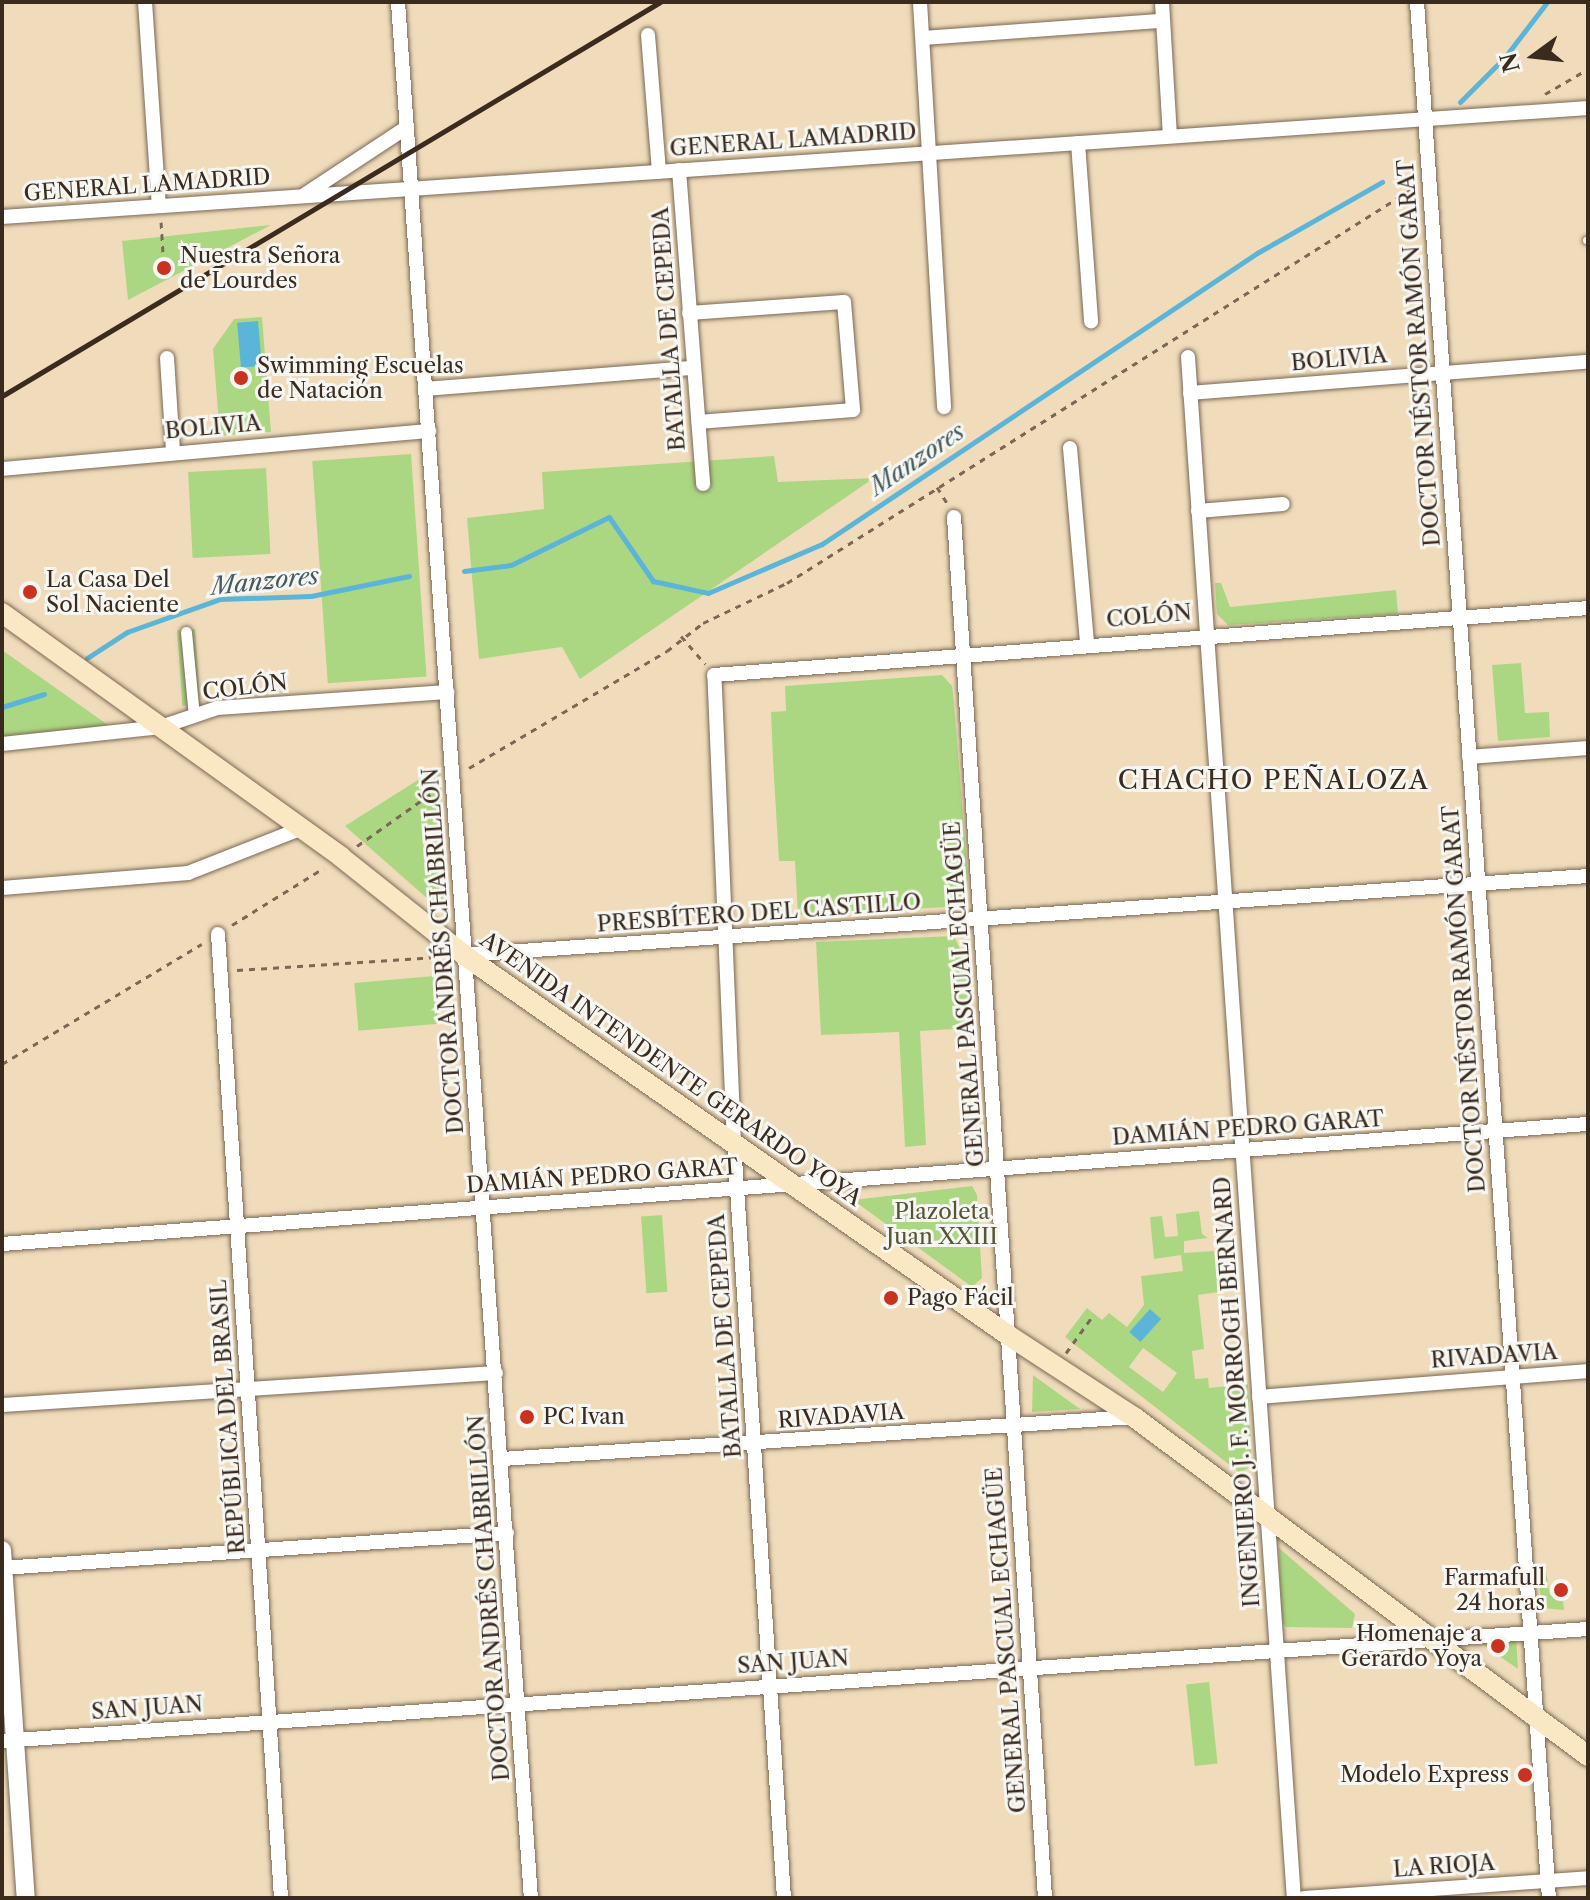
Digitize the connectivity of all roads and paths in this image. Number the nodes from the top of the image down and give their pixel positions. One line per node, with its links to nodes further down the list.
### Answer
1 (145, 2): 22 (street)
2 (398, 2): 13 (street, DOCTOR ANDRÉS CHABRILLÓN)
3 (920, 2): 8 (street)
4 (1162, 2): 6 (street)
5 (1417, 2): 12 (street, DOCTOR NÉSTOR RAMÓN GARAT)
6 (1162, 21): 8 (street); 14 (street)
7 (648, 35): 18 (street)
8 (923, 38): 16 (street)
9 (1588, 69): 11 (path)
10 (1588, 108): 11 (street, GENERAL LAMADRID)
11 (1514, 113): 12 (street, GENERAL LAMADRID)
12 (1425, 119): 14 (street, GENERAL LAMADRID); 19 (street, DOCTOR NÉSTOR RAMÓN GARAT)
13 (407, 127): 20 (street, DOCTOR ANDRÉS CHABRILLÓN); 21 (street)
14 (1170, 136): 15 (street, GENERAL LAMADRID)
15 (1078, 143): 16 (street, GENERAL LAMADRID); 26 (street)
16 (929, 153): 17 (street, GENERAL LAMADRID); 34 (street)
17 (679, 170): 18 (street, GENERAL LAMADRID); 25 (street, BATALLA DE CEPEDA)
18 (659, 172): 20 (street, GENERAL LAMADRID)
19 (1429, 178): 31 (street, DOCTOR NÉSTOR RAMÓN GARAT); 49 (path)
20 (411, 189): 21 (street, GENERAL LAMADRID); 32 (street, DOCTOR ANDRÉS CHABRILLÓN)
21 (303, 196): 22 (street, GENERAL LAMADRID)
22 (159, 206): 23 (street, GENERAL LAMADRID); 24 (path)
23 (2, 217)
24 (164, 268)
25 (689, 313): 30 (street, BATALLA DE CEPEDA); 35 (street)
26 (1091, 322)
27 (1188, 357): 33 (street, INGENIERO J. F. MORROGH BERNARD)
28 (167, 358): 38 (street)
29 (1588, 362): 31 (street, BOLIVIA)
30 (693, 368): 32 (street); 35 (street, BATALLA DE CEPEDA)
31 (1442, 372): 33 (street, BOLIVIA); 46 (street, DOCTOR NÉSTOR RAMÓN GARAT)
32 (425, 389): 36 (street, DOCTOR ANDRÉS CHABRILLÓN)
33 (1190, 393): 42 (street, INGENIERO J. F. MORROGH BERNARD)
34 (944, 407)
35 (698, 422): 40 (street, BATALLA DE CEPEDA)
36 (429, 431): 38 (street, BOLIVIA); 54 (street, DOCTOR ANDRÉS CHABRILLÓN)
37 (1070, 448): 50 (street)
38 (173, 452): 39 (street, BOLIVIA)
39 (2, 469)
40 (703, 484)
41 (1283, 504): 42 (street)
42 (1198, 511): 48 (street, INGENIERO J. F. MORROGH BERNARD)
43 (954, 517): 52 (street, GENERAL PASCUAL ECHAGÜE)
44 (1588, 608): 46 (street, COLÓN)
45 (2, 613): 56 (main road, AVENIDA INTENDENTE GERARDO YOYA)
46 (1461, 618): 48 (street, COLÓN); 59 (street, DOCTOR NÉSTOR RAMÓN GARAT)
47 (186, 632): 55 (street)
48 (1207, 633): 50 (street, COLÓN); 64 (street, INGENIERO J. F. MORROGH BERNARD)
49 (681, 636): 51 (path); 53 (path)
50 (1087, 643): 52 (street, COLÓN)
51 (667, 651)
52 (963, 654): 53 (street, COLÓN); 65 (street, GENERAL PASCUAL ECHAGÜE)
53 (714, 675): 67 (street, BATALLA DE CEPEDA)
54 (447, 692): 55 (street, COLÓN); 68 (street, DOCTOR ANDRÉS CHABRILLÓN)
55 (194, 716): 56 (street, COLÓN)
56 (161, 727): 57 (street, COLÓN); 60 (main road, AVENIDA INTENDENTE GERARDO YOYA)
57 (2, 744)
58 (1588, 748): 59 (street)
59 (1469, 757): 62 (street, DOCTOR NÉSTOR RAMÓN GARAT)
60 (302, 828): 63 (street); 68 (main road, AVENIDA INTENDENTE GERARDO YOYA)
61 (1588, 876): 62 (street, PRESBÍTERO DEL CASTILLO)
62 (1477, 884): 64 (street, PRESBÍTERO DEL CASTILLO); 71 (street, DOCTOR NÉSTOR RAMÓN GARAT)
63 (2, 888)
64 (1225, 902): 65 (street, PRESBÍTERO DEL CASTILLO); 73 (street, INGENIERO J. F. MORROGH BERNARD)
65 (981, 920): 67 (street, PRESBÍTERO DEL CASTILLO); 74 (street, GENERAL PASCUAL ECHAGÜE)
66 (218, 934): 69 (street, REPÚBLICA DEL BRASIL)
67 (725, 937): 68 (street, PRESBÍTERO DEL CASTILLO); 72 (street, BATALLA DE CEPEDA)
68 (464, 955): 69 (path); 72 (main road, AVENIDA INTENDENTE GERARDO YOYA); 77 (street, DOCTOR ANDRÉS CHABRILLÓN)
69 (221, 971): 78 (street, REPÚBLICA DEL BRASIL)
70 (1588, 1124): 71 (street, DAMIÁN PEDRO GARAT)
71 (1495, 1131): 73 (street, DAMIÁN PEDRO GARAT); 85 (street, DOCTOR NÉSTOR RAMÓN GARAT)
72 (734, 1143): 75 (main road, AVENIDA INTENDENTE GERARDO YOYA); 76 (street, BATALLA DE CEPEDA)
73 (1242, 1150): 74 (street, DAMIÁN PEDRO GARAT); 87 (street, INGENIERO J. F. MORROGH BERNARD)
74 (997, 1169): 75 (street, DAMIÁN PEDRO GARAT); 81 (street, GENERAL PASCUAL ECHAGÜE)
75 (794, 1184): 76 (street, DAMIÁN PEDRO GARAT); 81 (main road, AVENIDA INTENDENTE GERARDO YOYA)
76 (737, 1188): 77 (street, DAMIÁN PEDRO GARAT); 91 (street, BATALLA DE CEPEDA)
77 (484, 1207): 78 (street, DAMIÁN PEDRO GARAT); 84 (street, DOCTOR ANDRÉS CHABRILLÓN)
78 (238, 1226): 79 (street, DAMIÁN PEDRO GARAT); 86 (street, REPÚBLICA DEL BRASIL)
79 (2, 1244)
80 (1094, 1314): 82 (path)
81 (1008, 1335): 82 (main road, AVENIDA INTENDENTE GERARDO YOYA); 90 (street, GENERAL PASCUAL ECHAGÜE)
82 (1056, 1366): 89 (main road, AVENIDA INTENDENTE GERARDO YOYA)
83 (1588, 1371): 85 (street, RIVADAVIA)
84 (496, 1373): 86 (street); 92 (street, DOCTOR ANDRÉS CHABRILLÓN)
85 (1512, 1377): 87 (street, RIVADAVIA); 98 (street, DOCTOR NÉSTOR RAMÓN GARAT)
86 (248, 1388): 88 (street); 95 (street, REPÚBLICA DEL BRASIL)
87 (1259, 1397): 93 (street, INGENIERO J. F. MORROGH BERNARD)
88 (2, 1405)
89 (1134, 1417): 90 (street, RIVADAVIA); 93 (main road, AVENIDA INTENDENTE GERARDO YOYA)
90 (1014, 1427): 91 (street, RIVADAVIA); 101 (street, GENERAL PASCUAL ECHAGÜE)
91 (754, 1444): 92 (street, RIVADAVIA); 102 (street, BATALLA DE CEPEDA)
92 (502, 1459): 94 (street, DOCTOR ANDRÉS CHABRILLÓN)
93 (1266, 1514): 99 (main road, AVENIDA INTENDENTE GERARDO YOYA); 100 (street, INGENIERO J. F. MORROGH BERNARD)
94 (507, 1533): 95 (street); 103 (street, DOCTOR ANDRÉS CHABRILLÓN)
95 (259, 1550): 96 (street); 105 (street, REPÚBLICA DEL BRASIL)
96 (2, 1562): 106 (street)
97 (1588, 1629): 98 (street, SAN JUAN)
98 (1530, 1632): 99 (street, SAN JUAN); 104 (street, DOCTOR NÉSTOR RAMÓN GARAT)
99 (1437, 1639): 100 (street, SAN JUAN); 104 (main road, AVENIDA INTENDENTE GERARDO YOYA)
100 (1277, 1650): 101 (street, SAN JUAN); 115 (street, INGENIERO J. F. MORROGH BERNARD)
101 (1030, 1668): 102 (street, SAN JUAN); 114 (street, GENERAL PASCUAL ECHAGÜE)
102 (770, 1686): 103 (street, SAN JUAN); 113 (street, BATALLA DE CEPEDA)
103 (519, 1704): 105 (street, SAN JUAN); 112 (street, DOCTOR ANDRÉS CHABRILLÓN)
104 (1536, 1720): 107 (main road, AVENIDA INTENDENTE GERARDO YOYA); 109 (street, DOCTOR NÉSTOR RAMÓN GARAT)
105 (271, 1722): 106 (street, SAN JUAN); 111 (street, REPÚBLICA DEL BRASIL)
106 (8, 1740): 110 (street)
107 (1588, 1756)
108 (1588, 1878): 109 (street, LA RIOJA)
109 (1547, 1881): 116 (street, LA RIOJA); 117 (street, DOCTOR NÉSTOR RAMÓN GARAT)
110 (26, 1898)
111 (281, 1898)
112 (531, 1898)
113 (784, 1898)
114 (1045, 1898)
115 (1294, 1898)
116 (1304, 1898)
117 (1549, 1898)

